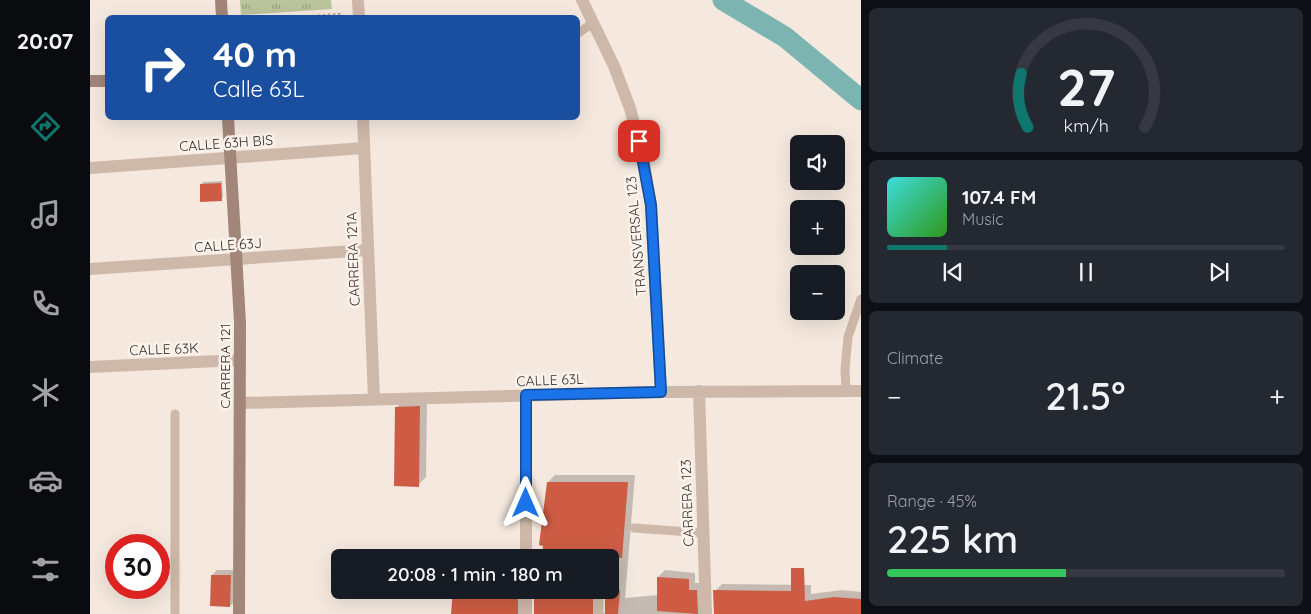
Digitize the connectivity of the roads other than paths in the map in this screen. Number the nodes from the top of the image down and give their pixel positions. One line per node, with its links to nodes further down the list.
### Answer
1 (221, 0): 4 (street)
2 (358, 0): 5 (street)
3 (582, 0): 6 (street, TRANSVERSAL 123)
4 (222, 15)
5 (359, 15)
6 (593, 23): 7 (lane); 24 (street, TRANSVERSAL 123)
7 (580, 32)
8 (105, 81): 9 (street)
9 (90, 82)
10 (228, 120): 13 (street, CARRERA 121)
11 (363, 120): 12 (street, CARRERA 121A)
12 (364, 148): 13 (street, CALLE 63H BIS); 15 (street, CARRERA 121A)
13 (230, 158): 14 (street, CALLE 63H BIS); 16 (street, CARRERA 121)
14 (90, 168)
15 (368, 250): 16 (street, CALLE 63J); 26 (street, CARRERA 121A)
16 (236, 259): 17 (street, CALLE 63J); 19 (street, CARRERA 121)
17 (90, 269)
18 (861, 300): 22 (lane)
19 (240, 360): 20 (street, CALLE 63K); 27 (street, CARRERA 121)
20 (90, 367)
21 (698, 391): 22 (street, CALLE 63L); 24 (street, CALLE 63L); 30 (street, CARRERA 123)
22 (846, 391): 23 (street, CALLE 63L)
23 (861, 391)
24 (661, 392): 25 (street, CALLE 63L)
25 (526, 395): 26 (street, CALLE 63L); 31 (street)
26 (374, 400): 27 (street, CALLE 63L)
27 (240, 403): 35 (street, CARRERA 121)
28 (175, 414): 34 (lane)
29 (634, 528): 30 (lane)
30 (703, 533): 38 (street, CARRERA 123)
31 (526, 549)
32 (526, 599): 36 (street)
33 (599, 599): 37 (lane)
34 (175, 614)
35 (239, 614)
36 (526, 614)
37 (599, 614)
38 (706, 614)

